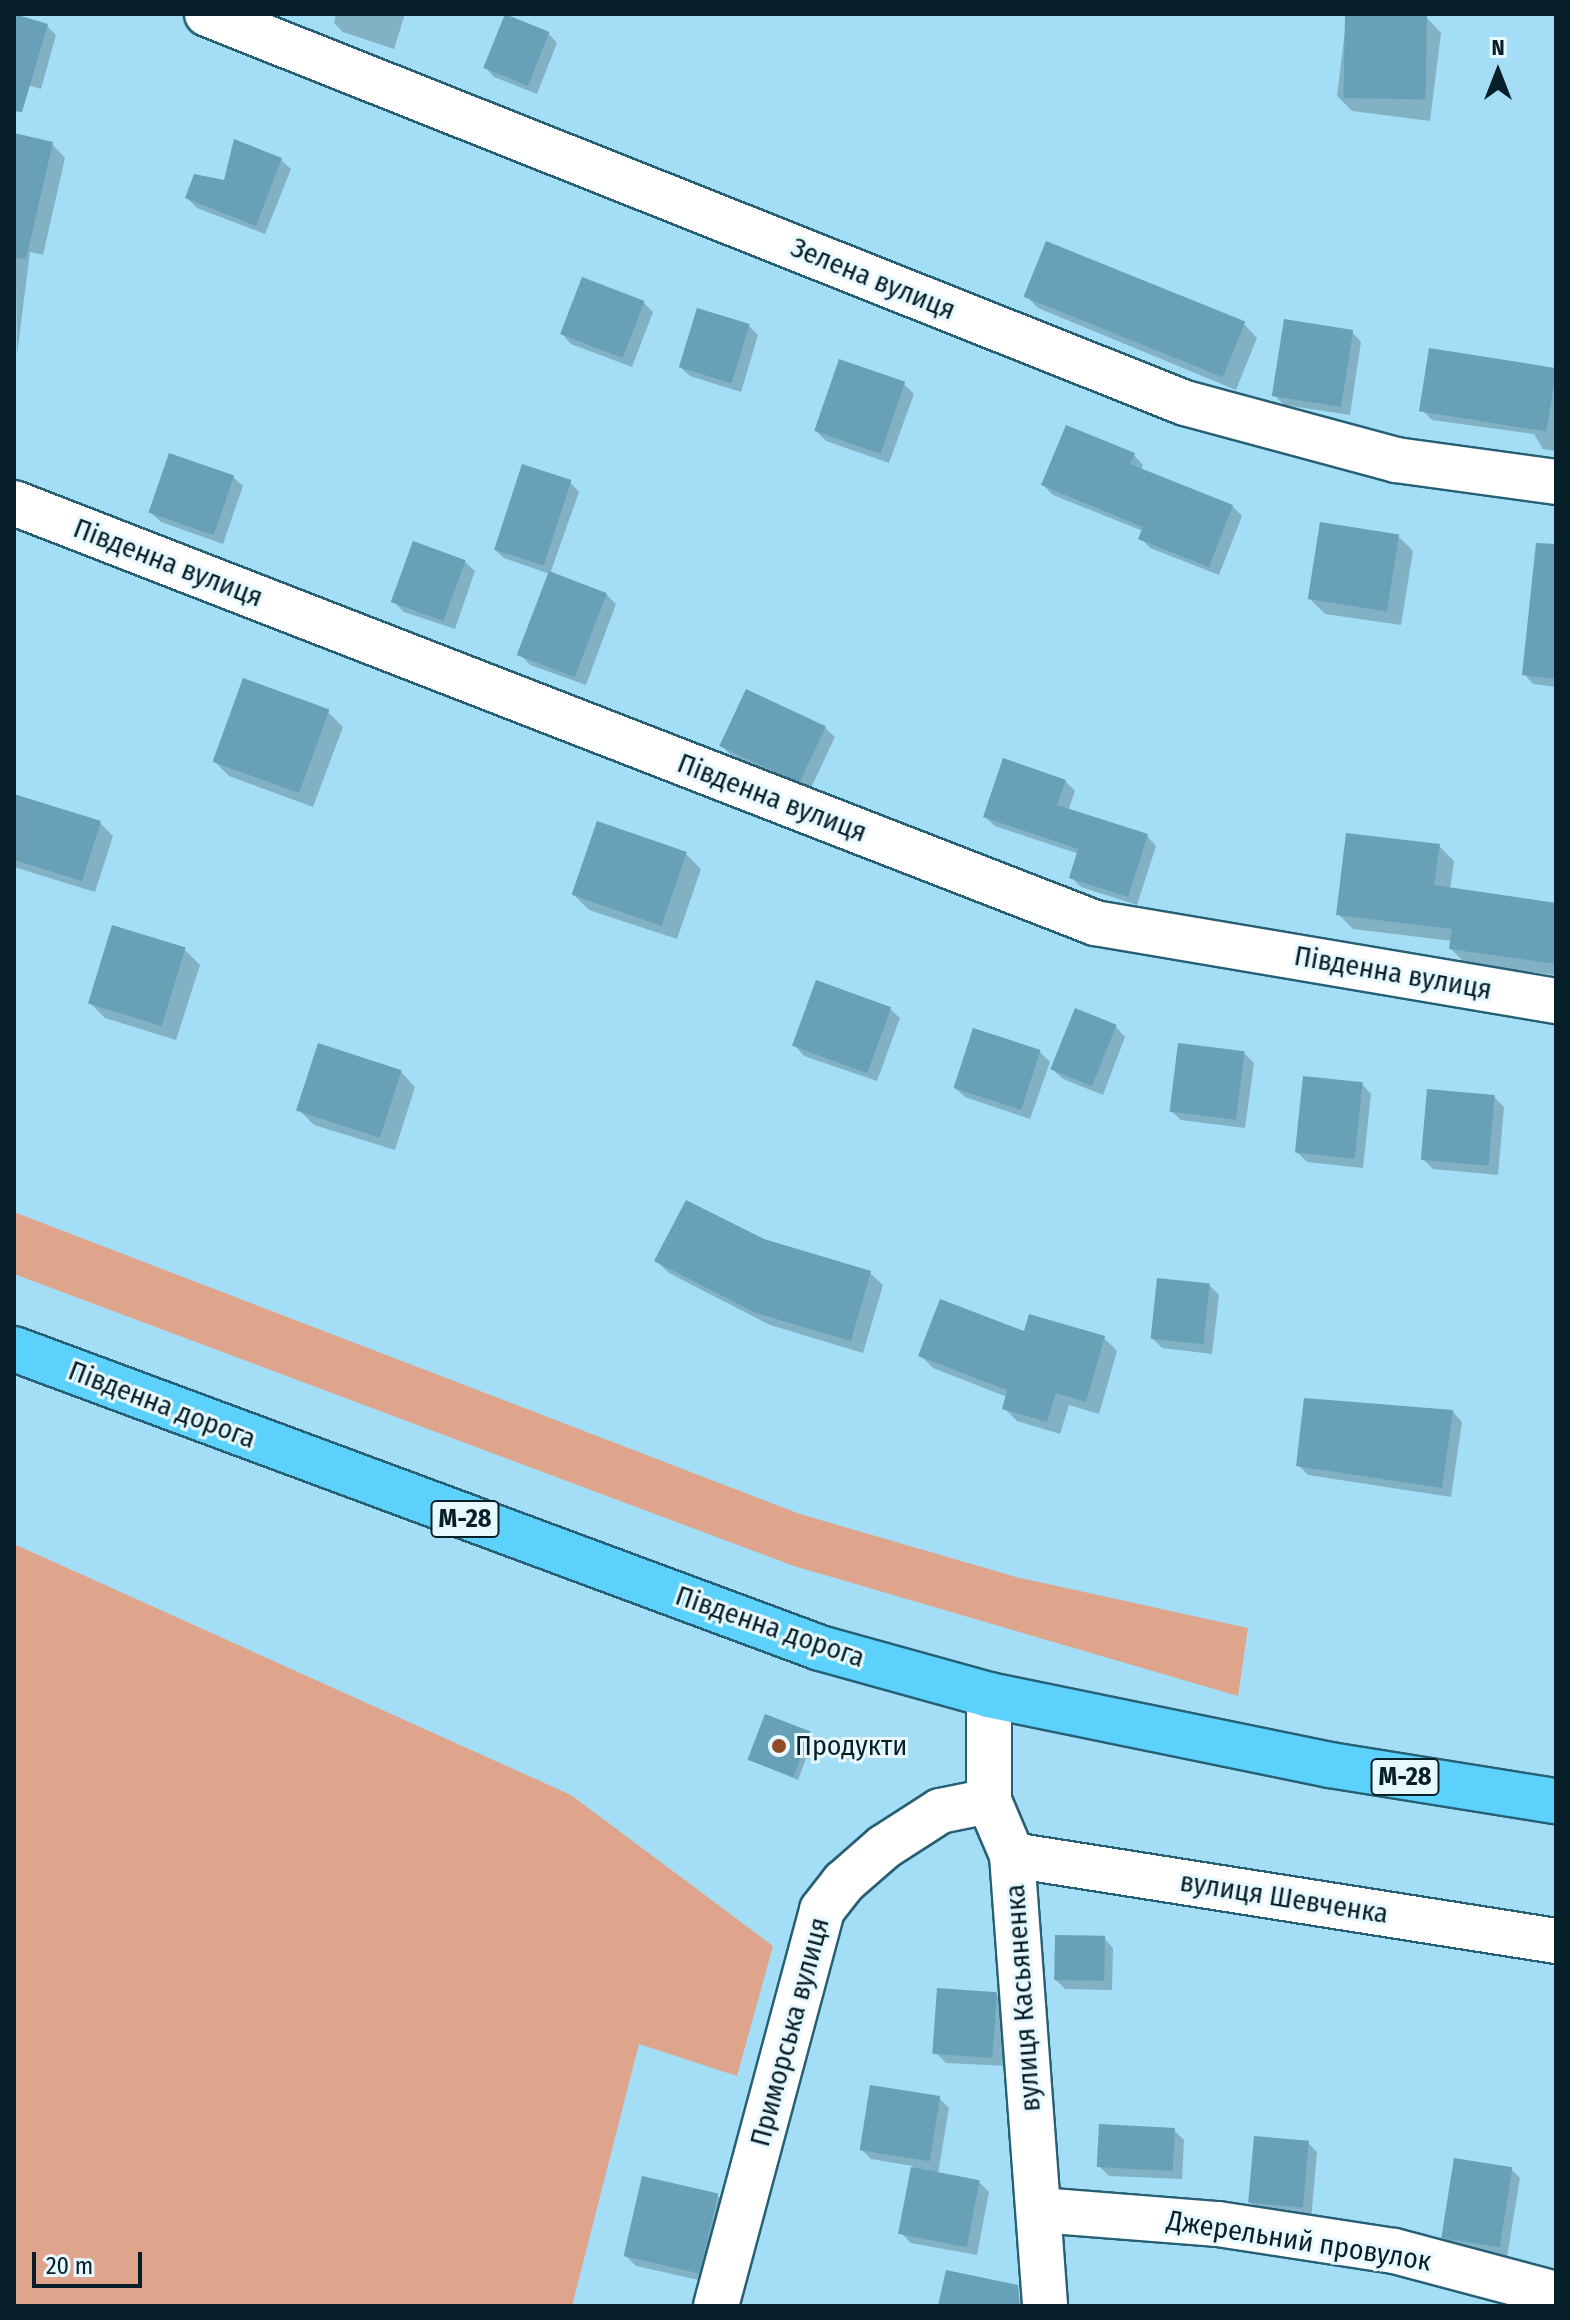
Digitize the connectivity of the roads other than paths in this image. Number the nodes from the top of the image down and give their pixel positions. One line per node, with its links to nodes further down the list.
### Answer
1 (207, 14): 2 (street, Зелена вулиця)
2 (1556, 482)
3 (14, 503): 4 (street, Південна вулиця)
4 (1556, 1001)
5 (14, 1349): 6 (highway, Південна дорога / М-28)
6 (989, 1695): 7 (street, вулиця Касьяненка); 8 (highway, Південна дорога / М-28)
7 (989, 1801): 9 (street, вулиця Касьяненка); 13 (street, Приморська вулиця)
8 (1556, 1801)
9 (1012, 1855): 10 (street, вулиця Шевченка); 11 (street, вулиця Касьяненка)
10 (1556, 1941)
11 (1039, 2210): 12 (street, Джерельний провулок); 14 (street, вулиця Касьяненка)
12 (1556, 2294)
13 (716, 2306)
14 (1045, 2306)

